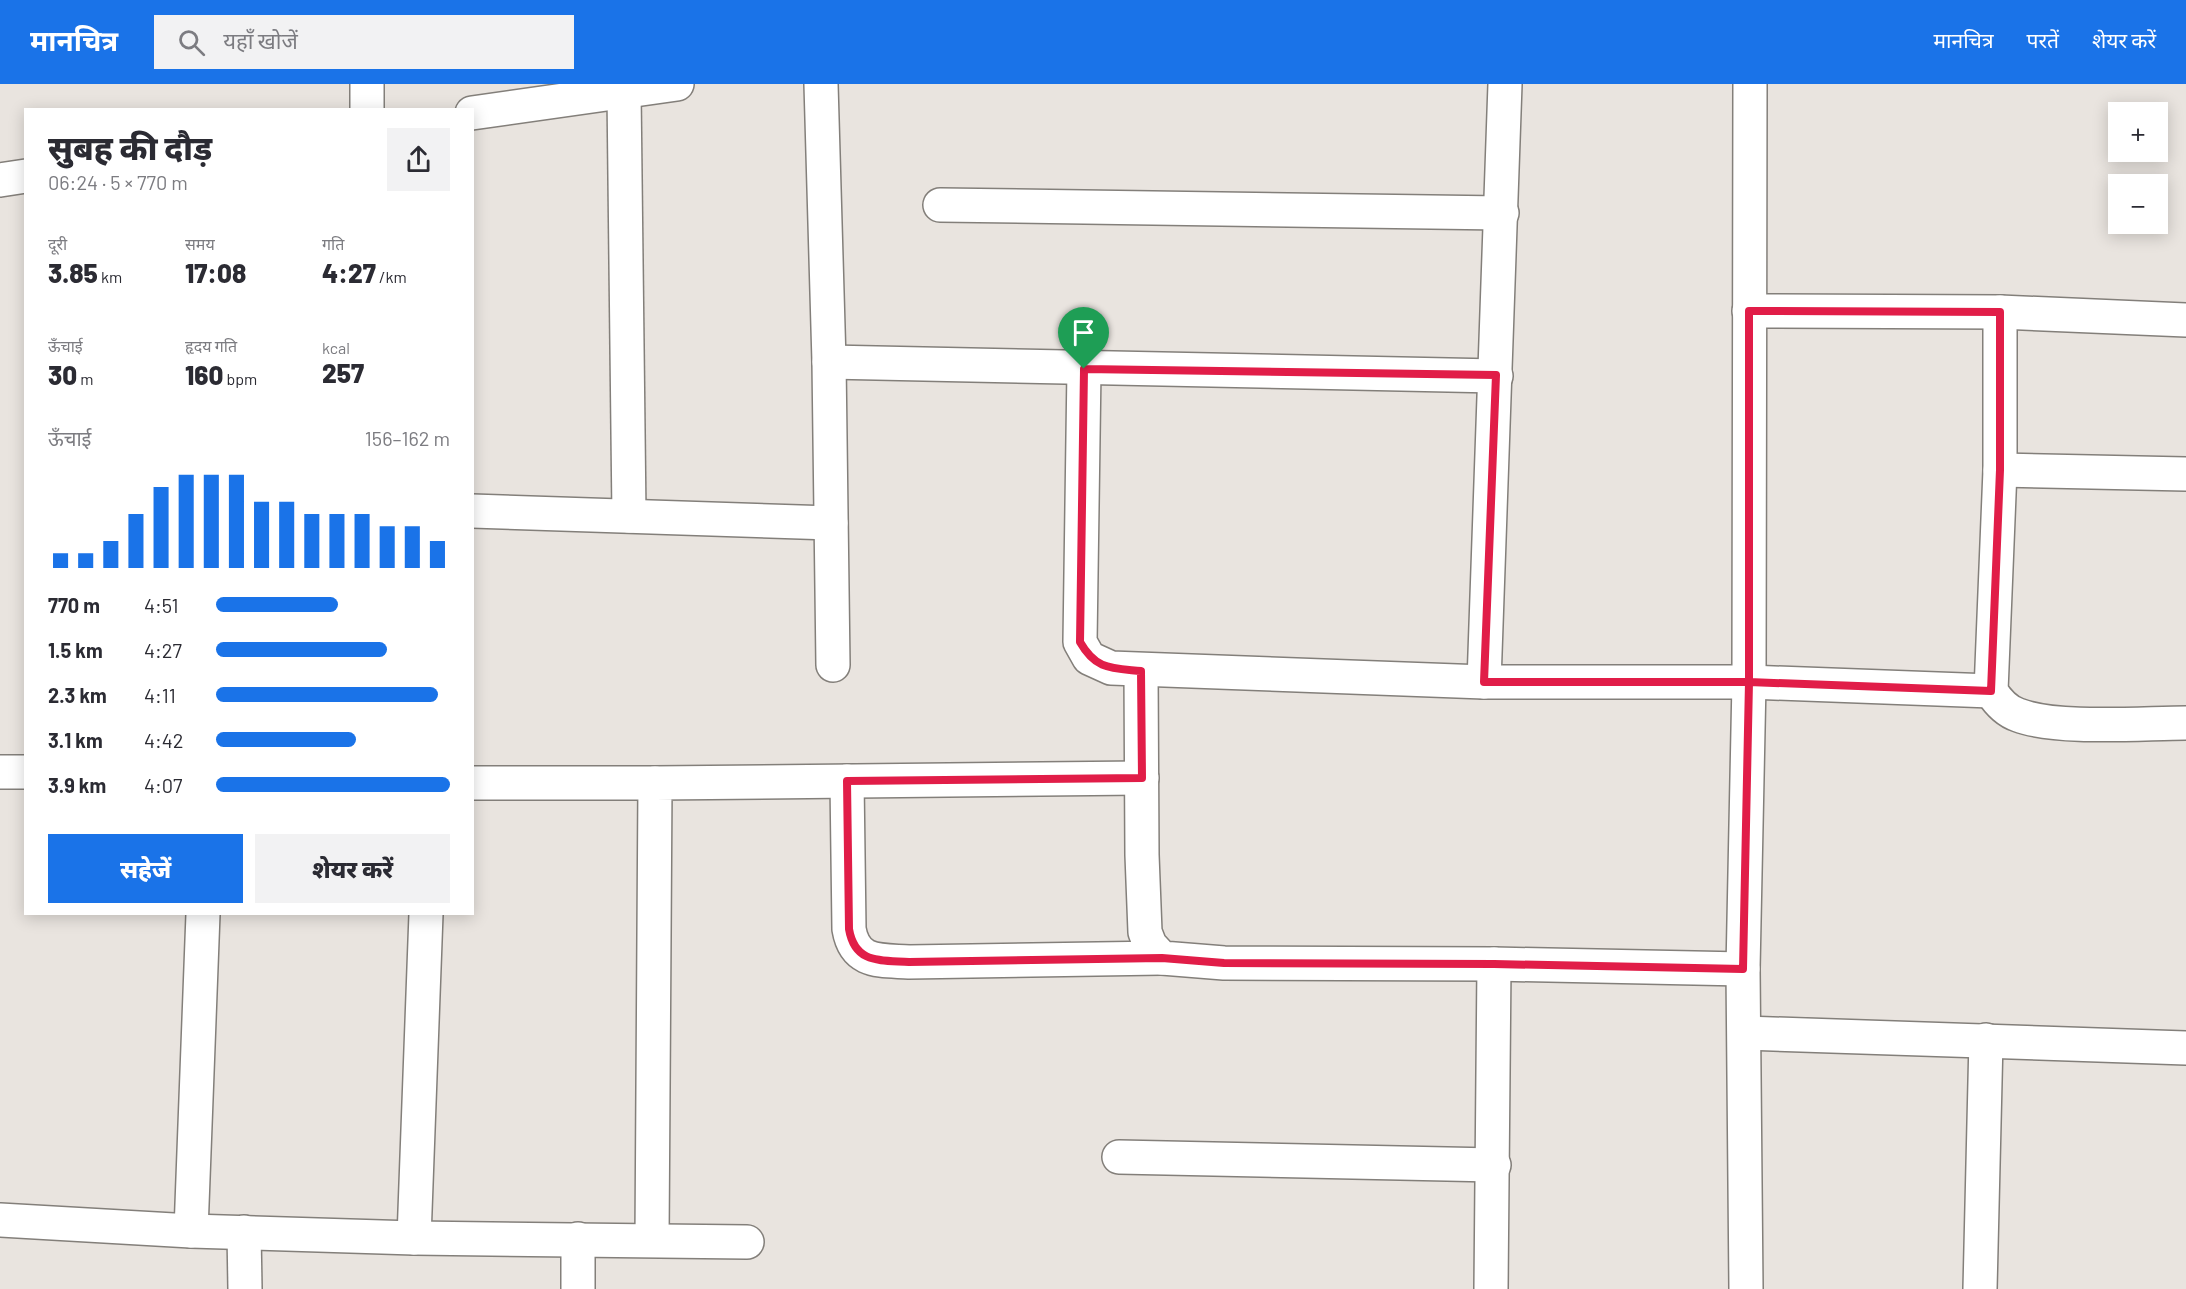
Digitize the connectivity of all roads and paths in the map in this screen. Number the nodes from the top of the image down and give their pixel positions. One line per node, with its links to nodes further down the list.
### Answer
1 (367, 84): 7 (street)
2 (677, 84): 6 (street)
3 (821, 84): 16 (street)
4 (1505, 84): 12 (street)
5 (1750, 84): 13 (street)
6 (624, 92): 8 (street); 22 (street)
7 (367, 108)
8 (474, 113)
9 (24, 176): 10 (street)
10 (0, 180)
11 (940, 205): 12 (street)
12 (1502, 213): 18 (street)
13 (1749, 311): 14 (street); 27 (street)
14 (2000, 312): 15 (street); 19 (street)
15 (2186, 320)
16 (829, 362): 17 (street); 23 (street)
17 (1084, 369): 18 (street); 25 (street)
18 (1496, 375): 26 (street)
19 (2000, 470): 20 (street); 28 (street)
20 (2186, 474)
21 (474, 511): 22 (street)
22 (629, 516): 23 (street)
23 (831, 523): 24 (street)
24 (832, 665)
25 (1141, 671): 26 (street); 32 (street)
26 (1484, 682): 27 (street)
27 (1749, 682): 28 (street); 40 (street)
28 (1991, 691): 29 (street)
29 (2186, 723)
30 (0, 772): 31 (street)
31 (24, 772)
32 (1142, 778): 33 (street); 38 (street)
33 (847, 781): 35 (street); 38 (street)
34 (474, 783): 35 (street)
35 (655, 783): 51 (street)
36 (203, 915): 47 (street)
37 (426, 915): 49 (street)
38 (1162, 958): 39 (street)
39 (1494, 964): 40 (street); 45 (street)
40 (1743, 969): 41 (street)
41 (1745, 1033): 42 (street); 56 (street)
42 (1986, 1040): 43 (street); 57 (street)
43 (2186, 1048)
44 (1119, 1157): 45 (street)
45 (1494, 1165): 55 (street)
46 (0, 1220): 47 (street)
47 (191, 1231): 48 (street)
48 (244, 1232): 49 (street); 53 (street)
49 (414, 1238): 50 (street)
50 (578, 1239): 51 (street); 54 (street)
51 (652, 1240): 52 (street)
52 (747, 1242)
53 (245, 1289)
54 (578, 1289)
55 (1491, 1289)
56 (1746, 1289)
57 (1980, 1289)

